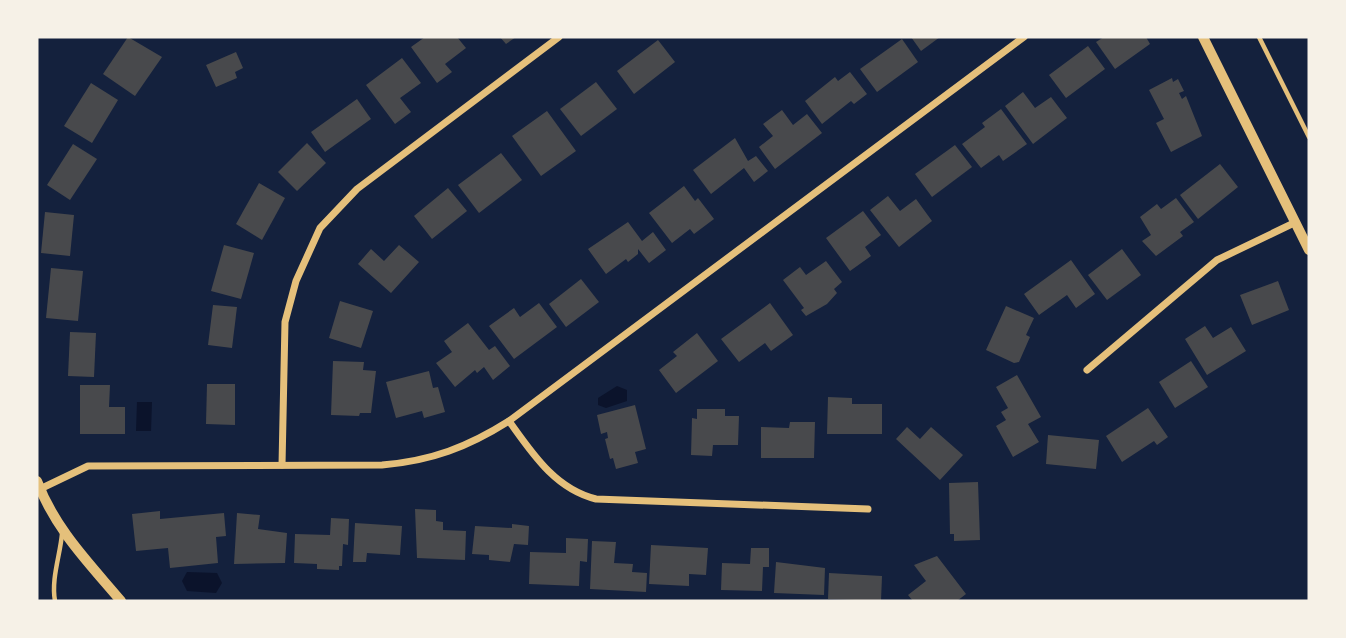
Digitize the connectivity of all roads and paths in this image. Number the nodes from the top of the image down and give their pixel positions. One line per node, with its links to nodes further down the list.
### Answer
1 (559, 37): 10 (street)
2 (1024, 37): 9 (street)
3 (1203, 37): 6 (street)
4 (1259, 37): 5 (lane)
5 (1309, 137)
6 (1296, 222): 7 (street); 8 (street)
7 (1309, 250)
8 (1087, 370)
9 (509, 421): 10 (street); 12 (street)
10 (282, 465): 11 (street)
11 (38, 485): 13 (street)
12 (868, 509)
13 (63, 531): 14 (lane); 15 (street)
14 (55, 601)
15 (121, 601)

